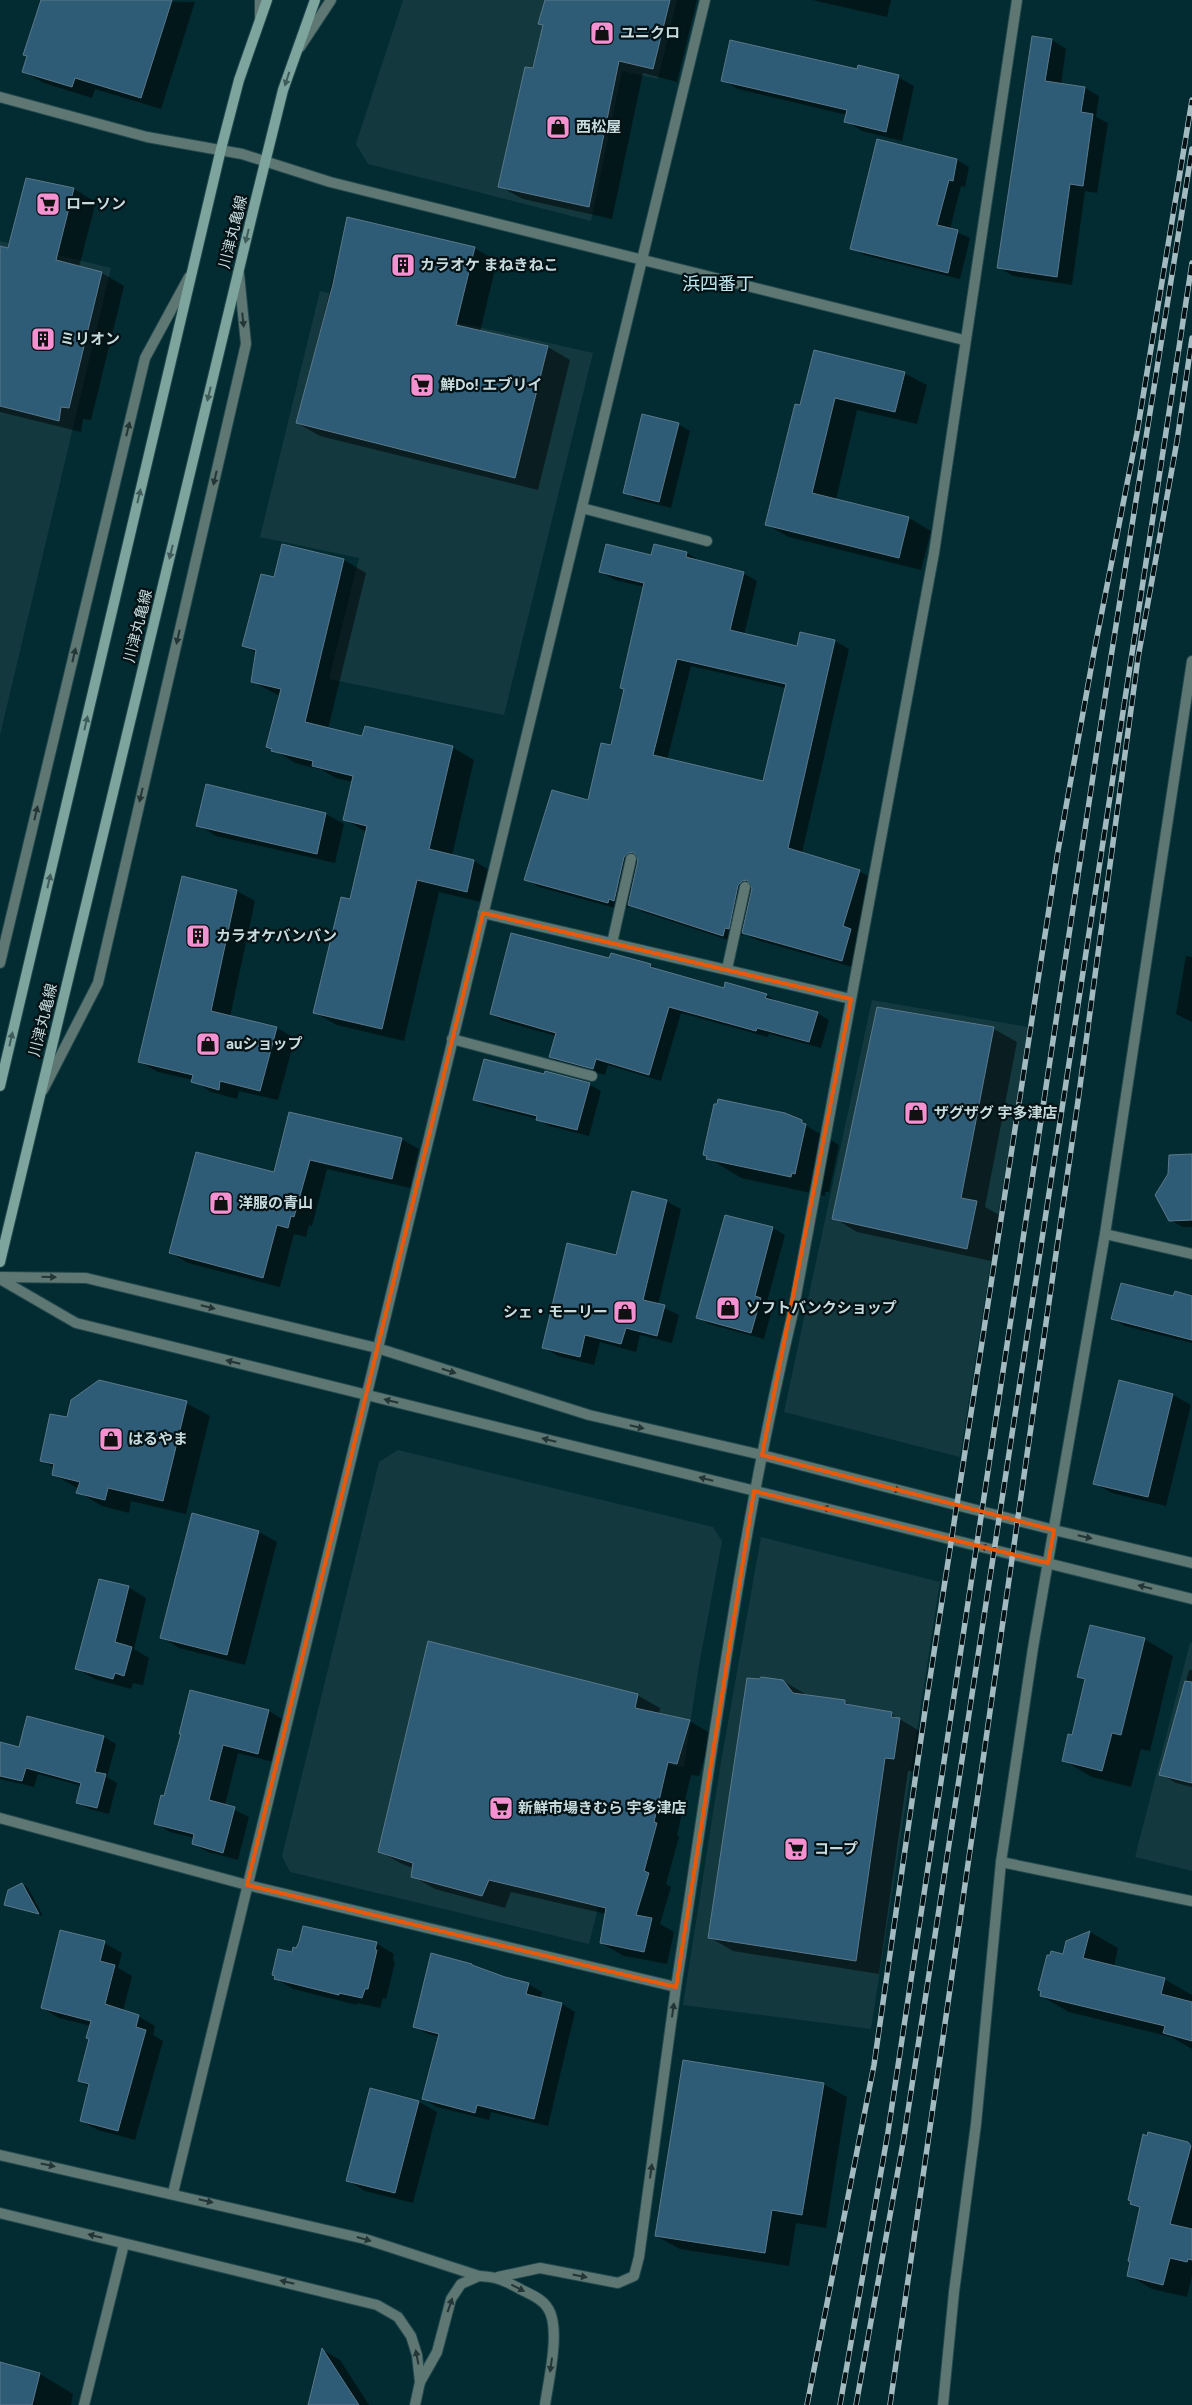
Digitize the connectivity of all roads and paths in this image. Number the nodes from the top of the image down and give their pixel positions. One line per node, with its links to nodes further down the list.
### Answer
1 (260, 0): 7 (street)
2 (267, 0): 7 (main road, 川津丸亀線)
3 (315, 0): 8 (main road, 川津丸亀線)
4 (331, 0): 8 (street)
5 (705, 0): 12 (street)
6 (1017, 0): 15 (street)
7 (260, 20): 10 (main road, 川津丸亀線)
8 (295, 55): 11 (main road, 川津丸亀線, one-way to 11)
9 (0, 97): 10 (street)
10 (221, 149): 11 (street); 13 (main road, 川津丸亀線)
11 (266, 162): 12 (street); 14 (main road, 川津丸亀線, one-way to 14)
12 (642, 261): 15 (street); 16 (street)
13 (193, 270): 23 (street, one-way to 13); 28 (main road, 川津丸亀線, one-way to 13)
14 (238, 271): 29 (main road, 川津丸亀線, one-way to 29); 29 (street, one-way to 29)
15 (964, 340): 25 (street)
16 (582, 508): 17 (street); 21 (street)
17 (707, 540)
18 (1192, 662): 30 (street)
19 (631, 859): 22 (street)
20 (745, 887): 24 (street)
21 (482, 913): 22 (street); 26 (street)
22 (612, 943): 24 (street)
23 (0, 963)
24 (727, 969): 25 (street)
25 (851, 998): 36 (street)
26 (452, 1039): 27 (street); 34 (street)
27 (592, 1076)
28 (0, 1086)
29 (40, 1096): 32 (main road, 川津丸亀線)
30 (1105, 1234): 31 (street); 38 (street)
31 (1192, 1254)
32 (0, 1262)
33 (0, 1278): 34 (street, one-way to 34); 35 (street, one-way to 33)
34 (377, 1348): 35 (street); 36 (street, one-way to 36)
35 (365, 1394): 37 (street, one-way to 35); 44 (street)
36 (762, 1455): 37 (street); 38 (street, one-way to 38)
37 (754, 1490): 40 (street, one-way to 37); 46 (street)
38 (1054, 1530): 39 (street, one-way to 39); 40 (street)
39 (1192, 1562)
40 (1048, 1564): 41 (street, one-way to 40); 43 (street)
41 (1192, 1599)
42 (0, 1818): 44 (street)
43 (1001, 1862): 45 (street); 57 (street)
44 (247, 1885): 46 (street); 48 (street)
45 (1192, 1901)
46 (676, 1987): 52 (street, one-way to 46)
47 (0, 2154): 48 (street, one-way to 48)
48 (173, 2193): 51 (street, one-way to 51)
49 (0, 2212): 50 (street, one-way to 49)
50 (124, 2244): 53 (street, one-way to 50); 54 (street)
51 (479, 2276): 52 (street); 53 (street, one-way to 51)
52 (498, 2277): 56 (street, one-way to 56)
53 (420, 2382): 55 (street)
54 (84, 2405)
55 (415, 2405)
56 (545, 2405)
57 (943, 2405)

